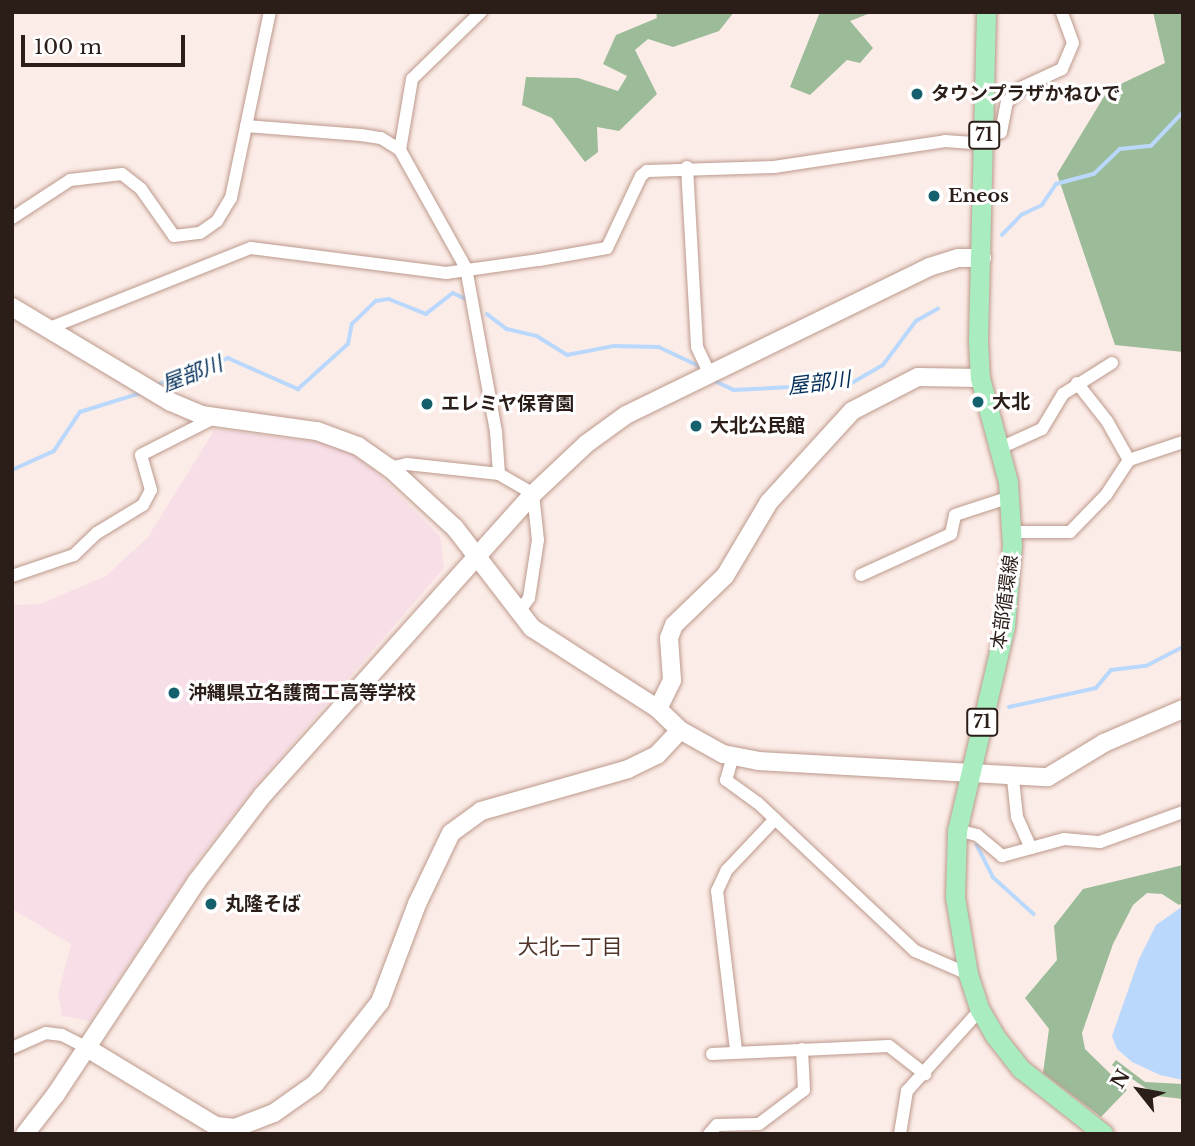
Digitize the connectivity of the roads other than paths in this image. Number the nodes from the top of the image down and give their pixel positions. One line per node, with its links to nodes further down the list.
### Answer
1 (270, 12): 5 (street)
2 (481, 12): 7 (street)
3 (986, 12): 6 (main road, 本部循環線 / 71)
4 (1062, 12): 6 (street)
5 (246, 126): 7 (street); 9 (street)
6 (984, 139): 8 (street); 10 (main road, 本部循環線 / 71)
7 (400, 150): 11 (street)
8 (687, 167): 11 (street); 15 (street)
9 (12, 218)
10 (982, 258): 15 (street); 16 (main road, 本部循環線 / 71)
11 (466, 268): 13 (street); 23 (street)
12 (12, 307): 13 (street)
13 (47, 329): 18 (street)
14 (1112, 363): 17 (street)
15 (710, 375): 24 (street)
16 (980, 379): 20 (main road, 本部循環線 / 71); 31 (street)
17 (1077, 383): 20 (street); 21 (street)
18 (214, 418): 22 (street); 29 (street)
19 (1183, 442): 21 (street)
20 (1000, 448): 25 (main road, 本部循環線 / 71)
21 (1129, 460): 26 (street)
22 (390, 468): 23 (street); 27 (street)
23 (499, 474): 24 (street)
24 (533, 494): 27 (street); 30 (street)
25 (1010, 497): 26 (main road, 本部循環線 / 71); 28 (street)
26 (1012, 532): 35 (main road, 本部循環線 / 71)
27 (480, 554): 30 (street); 44 (street)
28 (862, 575)
29 (12, 576)
30 (519, 612): 31 (street)
31 (657, 709): 33 (street)
32 (1183, 709): 36 (street)
33 (680, 730): 34 (street); 44 (street)
34 (733, 756): 35 (street); 38 (street)
35 (970, 774): 36 (street); 39 (main road, 本部循環線 / 71)
36 (1013, 779): 40 (street)
37 (1183, 812): 40 (street)
38 (775, 819): 41 (street); 46 (street)
39 (957, 830): 40 (street); 41 (main road, 本部循環線 / 71)
40 (1031, 848)
41 (968, 974): 42 (main road, 本部循環線 / 71)
42 (980, 1010): 48 (street); 53 (main road, 本部循環線 / 71)
43 (12, 1048): 44 (street)
44 (87, 1048): 50 (street)
45 (802, 1049): 46 (street); 48 (street); 49 (street)
46 (736, 1050): 47 (street)
47 (712, 1054)
48 (925, 1074): 52 (street)
49 (762, 1129): 51 (street)
50 (25, 1134)
51 (709, 1134)
52 (900, 1134)
53 (1104, 1134)

